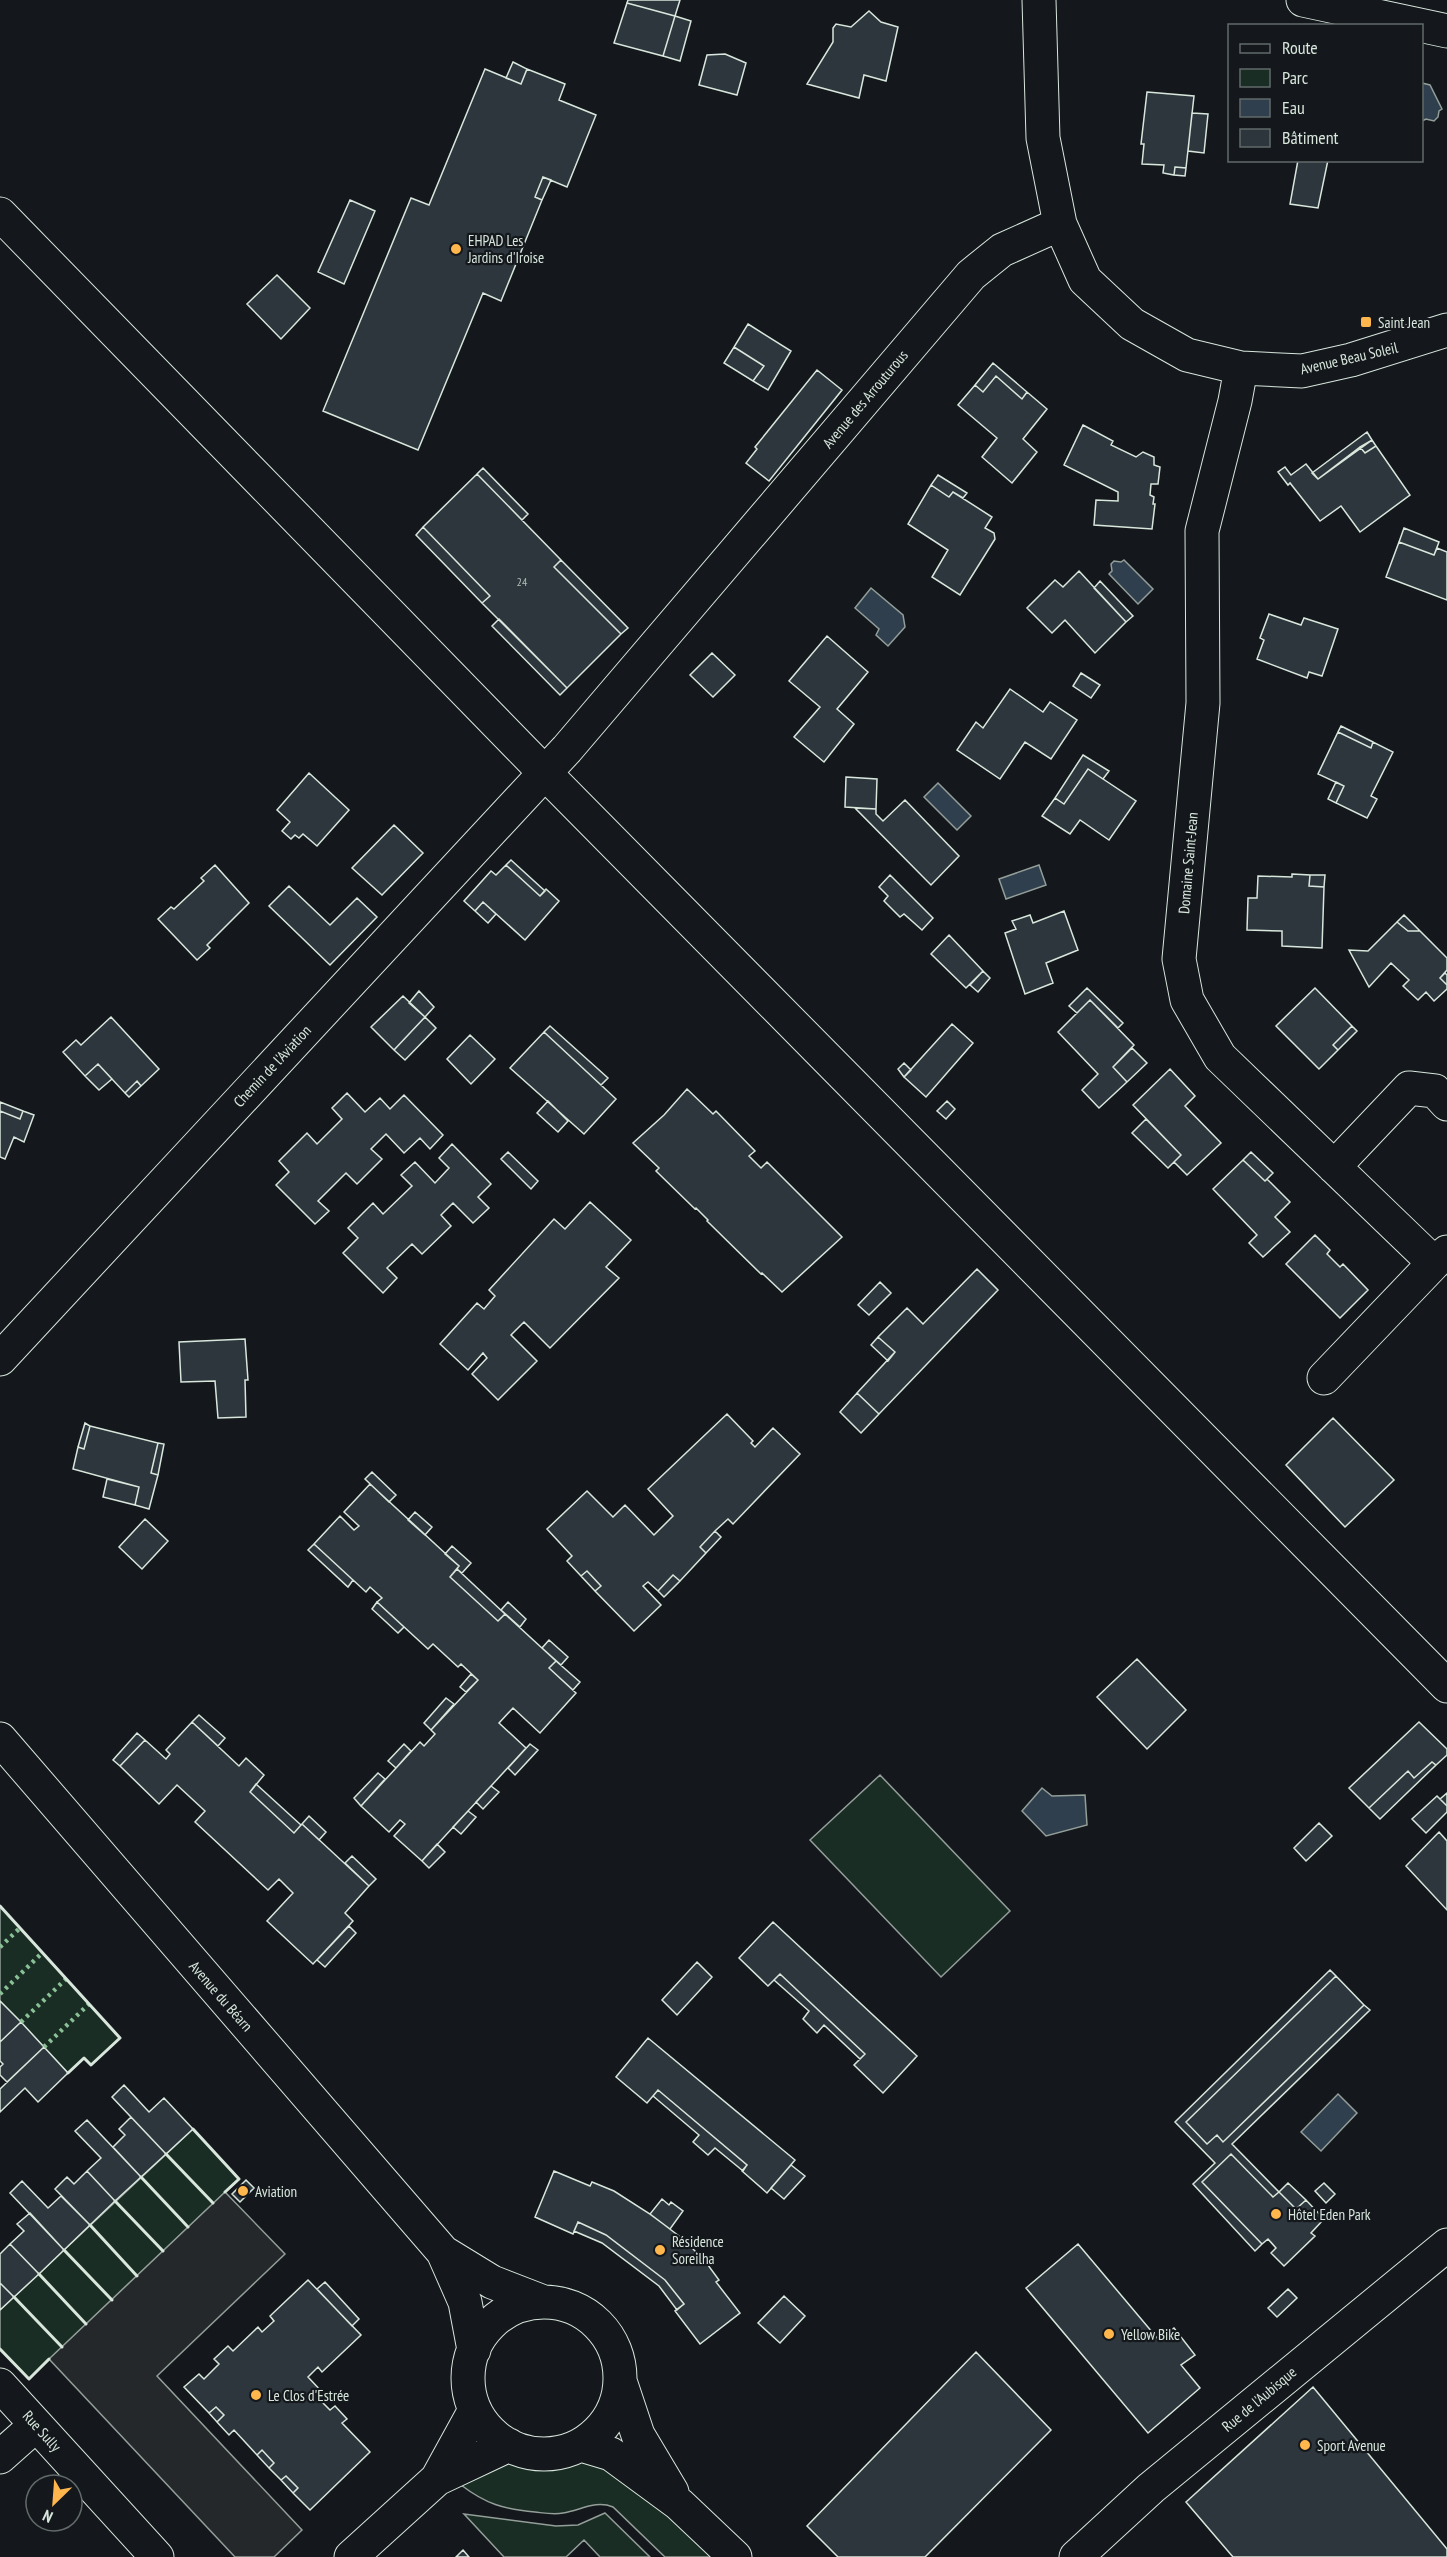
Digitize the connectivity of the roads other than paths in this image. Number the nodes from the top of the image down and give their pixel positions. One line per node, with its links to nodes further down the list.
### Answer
1 (1039, 0): 7 (street)
2 (1302, 0): 3 (street)
3 (1414, 24)
4 (1423, 26): 5 (street)
5 (1447, 31)
6 (0, 214): 10 (street)
7 (1060, 224): 9 (street, Avenue Beau Soleil); 10 (street, Avenue des Arrouturous)
8 (1447, 330): 9 (street, Avenue Beau Soleil)
9 (1241, 368): 12 (street, Domaine Saint-Jean)
10 (545, 773): 14 (street, Chemin de l'Aviation); 16 (street)
11 (1447, 1104): 12 (street)
12 (1334, 1167): 13 (street, Domaine Saint-Jean)
13 (1440, 1257): 15 (street)
14 (0, 1359)
15 (1324, 1378)
16 (1447, 1686)
17 (0, 1739): 19 (street, Avenue du Béarn)
18 (1447, 2245): 34 (street, Rue de l'Aubisque)
19 (443, 2252): 20 (street, Avenue du Béarn); 21 (street, Avenue du Béarn)
20 (542, 2301): 21 (street); 22 (street)
21 (474, 2350): 24 (street)
22 (621, 2384): 27 (street); 30 (street)
23 (0, 2385): 25 (street, Rue Sully)
24 (475, 2410): 26 (street); 29 (street)
25 (36, 2425): 28 (street); 31 (street, Rue Sully)
26 (509, 2445): 27 (street); 29 (street)
27 (581, 2445): 30 (street)
28 (0, 2457)
29 (437, 2479): 32 (street)
30 (679, 2504): 33 (street)
31 (157, 2557)
32 (351, 2557)
33 (735, 2557)
34 (1076, 2557)

